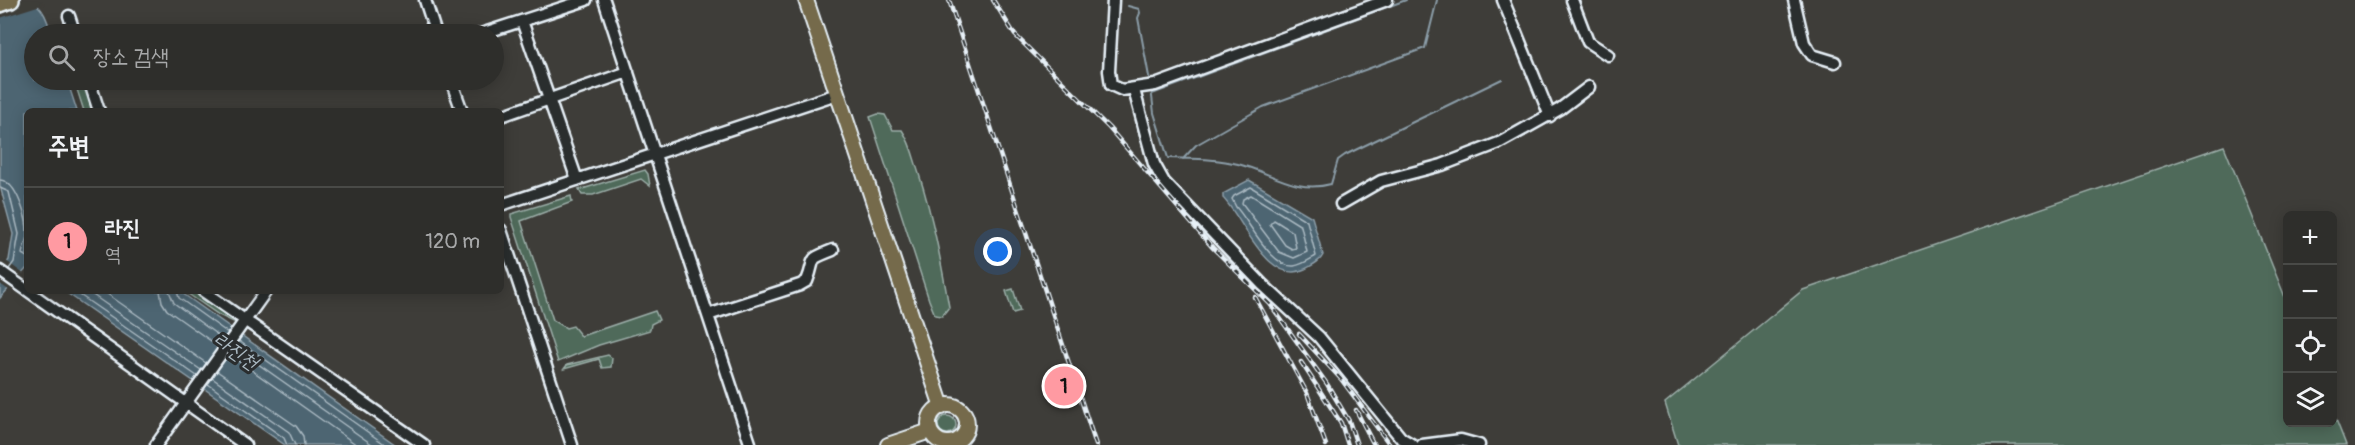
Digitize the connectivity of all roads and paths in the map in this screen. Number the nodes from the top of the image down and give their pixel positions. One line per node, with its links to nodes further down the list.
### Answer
1 (11, 0): 11 (highway)
2 (425, 0): 15 (street)
3 (586, 0): 13 (street)
4 (604, 0): 19 (street)
5 (806, 0): 24 (main road)
6 (1113, 0): 23 (street)
7 (1503, 0): 29 (street)
8 (1572, 0): 17 (street)
9 (1794, 0): 18 (street)
10 (1381, 1): 23 (street)
11 (0, 4)
12 (69, 16): 14 (street)
13 (522, 21): 16 (street); 25 (street)
14 (72, 24)
15 (433, 24)
16 (504, 27)
17 (1608, 55)
18 (1835, 62)
19 (628, 72): 25 (street); 30 (street)
20 (1590, 87): 29 (street)
21 (92, 90): 26 (street)
22 (455, 90): 27 (street)
23 (1134, 90): 53 (street)
24 (837, 93): 30 (street); 44 (main road)
25 (549, 98): 28 (street); 31 (street)
26 (98, 108)
27 (461, 108)
28 (504, 115)
29 (1550, 116): 33 (street)
30 (655, 154): 31 (street); 41 (street)
31 (577, 180): 32 (street)
32 (504, 204)
33 (1341, 204)
34 (504, 239): 51 (street)
35 (833, 250): 41 (street)
36 (0, 272): 37 (street)
37 (24, 289)
38 (31, 294): 43 (street)
39 (207, 294): 42 (street)
40 (264, 294): 42 (street)
41 (708, 315): 46 (street)
42 (246, 320): 43 (street); 50 (street)
43 (186, 404): 48 (street); 49 (street)
44 (942, 407): 45 (main road); 47 (main road)
45 (930, 431): 47 (main road); 52 (main road)
46 (750, 443)
47 (955, 444)
48 (156, 445)
49 (245, 445)
50 (424, 445)
51 (572, 445)
52 (888, 445)
53 (1413, 445)
54 (1422, 445): 55 (street)
55 (1479, 445)

